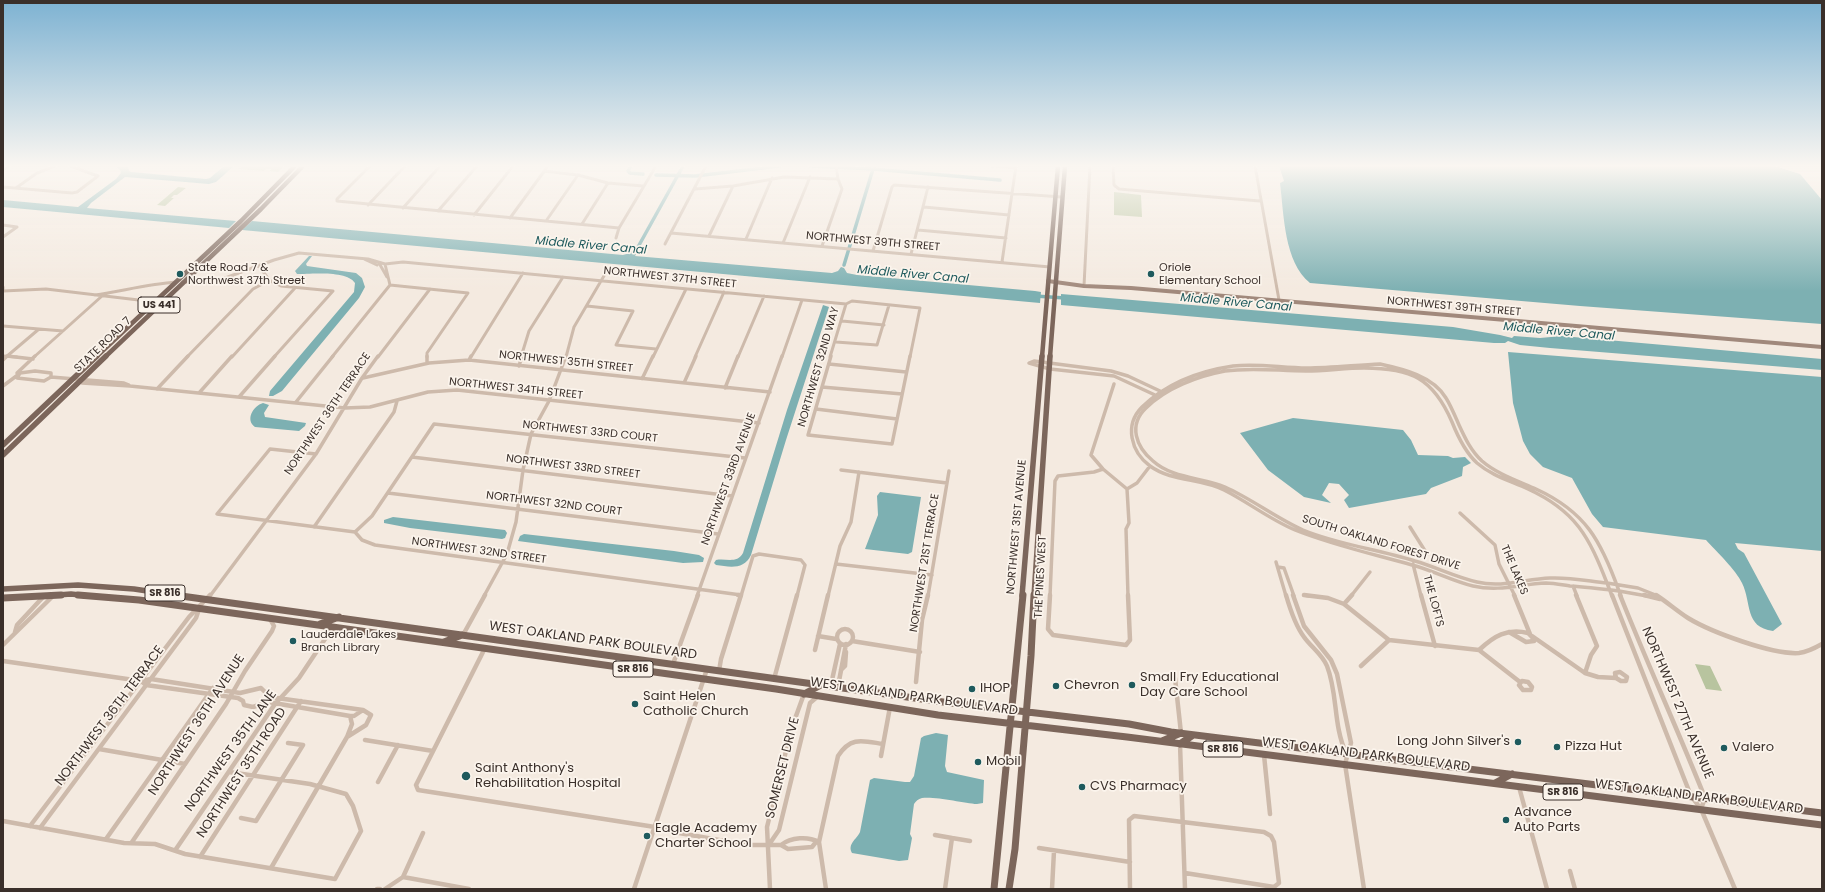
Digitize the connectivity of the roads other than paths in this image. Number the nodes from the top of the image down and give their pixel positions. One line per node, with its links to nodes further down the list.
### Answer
1 (254, 208): 54 (main road, STATE ROAD 7 / US 441)
2 (262, 208): 55 (main road, STATE ROAD 7 / US 441)
3 (399, 208): 4 (street)
4 (403, 208): 23 (street)
5 (441, 208): 23 (street)
6 (480, 208): 25 (street)
7 (518, 208): 26 (street)
8 (555, 208): 27 (street)
9 (592, 208): 28 (street)
10 (631, 208): 30 (street)
11 (685, 208): 32 (street)
12 (722, 208): 33 (street)
13 (759, 208): 37 (street)
14 (798, 208): 38 (street)
15 (835, 208): 40 (street)
16 (886, 208): 41 (street)
17 (924, 208): 24 (street); 31 (street)
18 (1010, 208): 24 (street)
19 (1055, 208): 47 (main road, NORTHWEST 31ST AVENUE)
20 (1061, 208): 57 (main road, NORTHWEST 31ST AVENUE)
21 (1088, 208): 59 (street)
22 (1261, 208): 70 (street)
23 (438, 211): 25 (street)
24 (1009, 214): 36 (street)
25 (474, 215): 26 (street)
26 (510, 218): 27 (street)
27 (546, 221): 28 (street)
28 (582, 224): 30 (street)
29 (3, 225): 34 (street)
30 (619, 228): 35 (street)
31 (918, 230): 36 (street); 42 (street)
32 (671, 233): 33 (street, NORTHWEST 39TH STREET); 39 (street)
33 (708, 236): 37 (street, NORTHWEST 39TH STREET)
34 (3, 237)
35 (616, 238)
36 (1006, 238): 43 (street)
37 (746, 239): 38 (street, NORTHWEST 39TH STREET)
38 (783, 243): 40 (street, NORTHWEST 39TH STREET)
39 (665, 244)
40 (822, 246): 41 (street, NORTHWEST 39TH STREET)
41 (873, 251): 42 (street, NORTHWEST 39TH STREET)
42 (912, 254): 43 (street, NORTHWEST 39TH STREET)
43 (1002, 262): 47 (street, NORTHWEST 39TH STREET)
44 (379, 264): 45 (street, NORTHWEST 37TH STREET); 46 (street, NORTHWEST 37TH STREET); 50 (street)
45 (385, 264): 49 (street, NORTHWEST 37TH STREET); 50 (street)
46 (259, 266): 52 (street); 55 (street, NORTHWEST 37TH STREET)
47 (1050, 267): 56 (main road, NORTHWEST 31ST AVENUE)
48 (608, 269): 53 (street)
49 (523, 273): 51 (street, NORTHWEST 37TH STREET); 86 (street)
50 (387, 277): 58 (street)
51 (563, 277): 53 (street, NORTHWEST 37TH STREET); 90 (street)
52 (270, 280): 61 (street); 105 (street)
53 (602, 280): 63 (street, NORTHWEST 37TH STREET); 74 (street)
54 (175, 282): 55 (street, NORTHWEST 37TH STREET); 66 (street, NORTHWEST 37TH STREET); 71 (main road, STATE ROAD 7 / US 441)
55 (182, 282): 99 (main road, STATE ROAD 7 / US 441)
56 (1048, 283): 57 (street, NORTHWEST 39TH STREET); 89 (main road, NORTHWEST 31ST AVENUE)
57 (1056, 284): 59 (street, NORTHWEST 39TH STREET); 91 (main road, NORTHWEST 31ST AVENUE)
58 (390, 285): 62 (street); 114 (street)
59 (1084, 286): 70 (street, NORTHWEST 39TH STREET)
60 (3, 287): 64 (street)
61 (295, 288): 108 (street); 111 (street)
62 (430, 289): 87 (street); 96 (street, NORTHWEST 36TH TERRACE)
63 (686, 289): 65 (street, NORTHWEST 37TH STREET); 82 (street)
64 (3, 292): 66 (street)
65 (724, 292): 68 (street, NORTHWEST 37TH STREET); 100 (street)
66 (95, 295): 67 (street)
67 (102, 296): 71 (street); 79 (street)
68 (764, 296): 69 (street, NORTHWEST 37TH STREET); 104 (street)
69 (802, 300): 72 (street, NORTHWEST 37TH STREET); 107 (street, NORTHWEST 33RD AVENUE)
70 (1279, 300): 81 (street, NORTHWEST 39TH STREET)
71 (152, 304): 98 (main road, STATE ROAD 7 / US 441)
72 (846, 304): 73 (street, NORTHWEST 37TH STREET); 75 (street, NORTHWEST 32ND WAY)
73 (889, 305): 76 (street); 93 (street, NORTHWEST 37TH STREET)
74 (587, 306): 82 (street); 92 (street)
75 (842, 321): 76 (street); 80 (street, NORTHWEST 32ND WAY)
76 (884, 325): 80 (street)
77 (3, 326): 78 (street)
78 (39, 329): 79 (street); 83 (street)
79 (63, 331): 84 (street)
80 (836, 342): 88 (street, NORTHWEST 32ND WAY)
81 (1822, 347)
82 (656, 349): 97 (street)
83 (5, 357): 84 (street); 85 (street)
84 (33, 359): 94 (street)
85 (3, 360)
86 (469, 360): 87 (street, NORTHWEST 35TH STREET); 90 (street, NORTHWEST 35TH STREET)
87 (426, 362): 96 (street, NORTHWEST 35TH STREET)
88 (829, 364): 93 (street); 103 (street, NORTHWEST 32ND WAY)
89 (1042, 365): 91 (street); 228 (main road, NORTHWEST 31ST AVENUE)
90 (519, 366): 92 (street, NORTHWEST 35TH STREET)
91 (1050, 367): 106 (street); 110 (street); 229 (main road, NORTHWEST 31ST AVENUE)
92 (562, 370): 97 (street, NORTHWEST 35TH STREET); 113 (street)
93 (906, 372): 109 (street)
94 (18, 373): 95 (street, NORTHWEST 34TH STREET); 95 (street, NORTHWEST 34TH STREET); 102 (street)
95 (51, 377): 98 (street, NORTHWEST 34TH STREET)
96 (362, 378): 115 (street, NORTHWEST 36TH TERRACE)
97 (642, 379): 100 (street, NORTHWEST 35TH STREET)
98 (71, 380): 99 (street, NORTHWEST 34TH STREET); 120 (main road, STATE ROAD 7 / US 441)
99 (79, 381): 105 (street, NORTHWEST 34TH STREET); 124 (main road, STATE ROAD 7 / US 441)
100 (684, 383): 104 (street, NORTHWEST 35TH STREET)
101 (1114, 384): 128 (street)
102 (3, 386)
103 (822, 387): 109 (street); 116 (street, NORTHWEST 32ND WAY)
104 (725, 388): 107 (street, NORTHWEST 35TH STREET)
105 (157, 389): 108 (street, NORTHWEST 34TH STREET)
106 (1160, 391): 110 (street, SOUTH OAKLAND FOREST DRIVE); 152 (street, SOUTH OAKLAND FOREST DRIVE)
107 (770, 392): 118 (street, NORTHWEST 33RD AVENUE)
108 (199, 393): 111 (street, NORTHWEST 34TH STREET)
109 (902, 394): 117 (street)
110 (1155, 394): 127 (street, SOUTH OAKLAND FOREST DRIVE)
111 (239, 397): 114 (street, NORTHWEST 34TH STREET)
112 (397, 401): 113 (street, NORTHWEST 34TH STREET); 115 (street, NORTHWEST 34TH STREET); 141 (street)
113 (549, 401): 118 (street, NORTHWEST 34TH STREET); 119 (street)
114 (296, 402): 115 (street, NORTHWEST 34TH STREET)
115 (345, 408): 123 (street, NORTHWEST 36TH TERRACE)
116 (816, 409): 117 (street); 117 (street, NORTHWEST 32ND WAY)
117 (897, 419)
118 (759, 423): 126 (street, NORTHWEST 33RD AVENUE)
119 (531, 434): 125 (street, NORTHWEST 33RD COURT); 126 (street, NORTHWEST 33RD COURT); 129 (street)
120 (13, 436): 121 (main road, STATE ROAD 7 / US 441); 122 (main road)
121 (3, 445)
122 (3, 448)
123 (316, 454): 139 (street, NORTHWEST 36TH TERRACE); 139 (street, NORTHWEST 32ND STREET)
124 (3, 455)
125 (412, 457): 129 (street, NORTHWEST 33RD STREET); 135 (street)
126 (745, 458): 136 (street, NORTHWEST 33RD AVENUE)
127 (1150, 466): 134 (street); 140 (street, SOUTH OAKLAND FOREST DRIVE)
128 (1103, 469): 134 (street); 134 (street, THE PINES WEST)
129 (523, 470): 136 (street, NORTHWEST 33RD STREET); 137 (street)
130 (841, 470): 132 (street)
131 (949, 471): 133 (street, NORTHWEST 21ST TERRACE)
132 (859, 472): 133 (street); 148 (street)
133 (947, 483): 150 (street, NORTHWEST 21ST TERRACE)
134 (1127, 489)
135 (388, 493): 137 (street, NORTHWEST 32ND COURT); 143 (street)
136 (732, 496): 144 (street, NORTHWEST 33RD AVENUE)
137 (519, 509): 144 (street, NORTHWEST 32ND COURT); 147 (street)
138 (1460, 513): 154 (street, THE LAKES)
139 (267, 520): 141 (street, NORTHWEST 32ND STREET); 165 (street, NORTHWEST 36TH TERRACE)
140 (1289, 525): 146 (street, SOUTH OAKLAND FOREST DRIVE); 151 (street, SOUTH OAKLAND FOREST DRIVE)
141 (314, 527): 143 (street, NORTHWEST 32ND STREET)
142 (1410, 527): 145 (street)
143 (355, 532): 147 (street, NORTHWEST 32ND STREET)
144 (718, 534): 157 (street, NORTHWEST 33RD AVENUE)
145 (1427, 554)
146 (1413, 563): 154 (street, SOUTH OAKLAND FOREST DRIVE); 190 (street, THE LOFTS)
147 (502, 564): 157 (street, NORTHWEST 32ND STREET); 178 (street)
148 (836, 564): 150 (street); 179 (street)
149 (1370, 572): 167 (street)
150 (932, 575): 195 (street, NORTHWEST 21ST TERRACE)
151 (1608, 583): 152 (street, SOUTH OAKLAND FOREST DRIVE); 154 (street, SOUTH OAKLAND FOREST DRIVE); 158 (street, SOUTH OAKLAND FOREST DRIVE)
152 (1617, 584): 159 (street, NORTHWEST 27TH AVENUE); 166 (street)
153 (66, 586): 156 (main road, WEST OAKLAND PARK BOULEVARD / SR 816); 161 (main road); 165 (main road, WEST OAKLAND PARK BOULEVARD / SR 816)
154 (1511, 586): 155 (street, SOUTH OAKLAND FOREST DRIVE); 172 (street, THE LAKES)
155 (1573, 586): 158 (street, SOUTH OAKLAND FOREST DRIVE); 204 (street)
156 (3, 589)
157 (699, 589): 162 (street, NORTHWEST 32ND STREET); 198 (street, NORTHWEST 33RD AVENUE)
158 (1610, 590): 159 (street, SOUTH OAKLAND FOREST DRIVE); 259 (street, SOUTH OAKLAND FOREST DRIVE)
159 (1619, 591): 166 (street); 260 (street, NORTHWEST 27TH AVENUE)
160 (57, 594): 161 (main road, WEST OAKLAND PARK BOULEVARD / SR 816); 168 (main road, WEST OAKLAND PARK BOULEVARD / SR 816); 175 (street)
161 (45, 595): 164 (main road, WEST OAKLAND PARK BOULEVARD / SR 816); 175 (street)
162 (741, 595): 203 (street); 205 (street)
163 (1304, 595): 167 (street)
164 (3, 598)
165 (207, 599): 168 (street, NORTHWEST 36TH TERRACE); 169 (main road, WEST OAKLAND PARK BOULEVARD / SR 816)
166 (1668, 603): 187 (street)
167 (1344, 604): 183 (street)
168 (200, 608): 170 (main road, WEST OAKLAND PARK BOULEVARD / SR 816); 208 (street, NORTHWEST 36TH TERRACE); 210 (street, NORTHWEST 36TH TERRACE)
169 (339, 617): 171 (main road, WEST OAKLAND PARK BOULEVARD / SR 816); 173 (main road)
170 (269, 618): 173 (main road, WEST OAKLAND PARK BOULEVARD / SR 816); 217 (street, NORTHWEST 36TH AVENUE)
171 (348, 619): 174 (main road); 178 (main road, WEST OAKLAND PARK BOULEVARD / SR 816)
172 (1526, 623): 177 (street); 181 (street, THE LAKES)
173 (319, 624): 174 (main road, WEST OAKLAND PARK BOULEVARD / SR 816)
174 (333, 627): 185 (main road, WEST OAKLAND PARK BOULEVARD / SR 816); 222 (street, NORTHWEST 35TH LANE)
175 (15, 632): 188 (street)
176 (1504, 632): 177 (street); 180 (street); 193 (street)
177 (1523, 632): 180 (street); 181 (street)
178 (464, 635): 185 (main road); 198 (main road, WEST OAKLAND PARK BOULEVARD / SR 816)
179 (818, 636): 182 (street); 192 (street)
180 (1520, 637): 181 (street)
181 (1531, 637): 204 (street)
182 (836, 639): 184 (street); 186 (street)
183 (1389, 640): 190 (street); 201 (street)
184 (852, 641): 189 (street); 195 (street)
185 (442, 642): 191 (main road, WEST OAKLAND PARK BOULEVARD / SR 816)
186 (840, 644): 189 (street); 214 (street)
187 (1822, 644)
188 (3, 645)
189 (846, 646): 216 (street)
190 (1436, 646): 193 (street)
191 (485, 648): 209 (main road, WEST OAKLAND PARK BOULEVARD / SR 816); 243 (street)
192 (814, 650)
193 (1479, 650): 212 (street)
194 (1323, 651): 196 (street); 196 (street); 199 (street)
195 (920, 652): 211 (street, NORTHWEST 21ST TERRACE)
196 (1318, 654): 200 (street)
197 (3, 661): 210 (street)
198 (673, 664): 202 (main road, WEST OAKLAND PARK BOULEVARD / SR 816)
199 (1333, 665): 200 (street); 244 (street)
200 (1327, 666): 244 (street)
201 (1361, 666)
202 (707, 669): 203 (main road, WEST OAKLAND PARK BOULEVARD / SR 816); 209 (street)
203 (719, 671): 205 (main road, WEST OAKLAND PARK BOULEVARD / SR 816)
204 (1585, 673): 207 (street)
205 (774, 678): 214 (main road, WEST OAKLAND PARK BOULEVARD / SR 816)
206 (1176, 678): 233 (street)
207 (1616, 678)
208 (151, 679): 210 (street); 213 (street, NORTHWEST 36TH TERRACE); 215 (street)
209 (704, 679): 219 (main road, WEST OAKLAND PARK BOULEVARD / SR 816); 269 (street)
210 (141, 681): 213 (street); 268 (street, NORTHWEST 36TH TERRACE)
211 (916, 682)
212 (1520, 682)
213 (146, 685): 218 (street); 242 (street, NORTHWEST 36TH TERRACE)
214 (824, 686): 216 (main road, WEST OAKLAND PARK BOULEVARD / SR 816); 219 (main road)
215 (213, 688): 217 (street); 218 (street, NORTHWEST 36TH AVENUE)
216 (841, 688): 228 (main road, WEST OAKLAND PARK BOULEVARD / SR 816)
217 (233, 691): 221 (street, NORTHWEST 36TH AVENUE); 222 (street)
218 (209, 694): 221 (street); 247 (street, NORTHWEST 36TH AVENUE)
219 (804, 694): 220 (main road, WEST OAKLAND PARK BOULEVARD / SR 816); 280 (street, SOMERSET DRIVE)
220 (818, 696): 225 (main road, WEST OAKLAND PARK BOULEVARD / SR 816); 280 (street, SOMERSET DRIVE)
221 (230, 697): 224 (street); 248 (street, NORTHWEST 36TH AVENUE)
222 (282, 698): 223 (street); 224 (street, NORTHWEST 35TH LANE)
223 (301, 701): 226 (street, NORTHWEST 35TH ROAD); 227 (street)
224 (275, 704): 226 (street); 250 (street, NORTHWEST 35TH LANE)
225 (890, 707): 231 (main road, WEST OAKLAND PARK BOULEVARD / SR 816); 239 (street)
226 (298, 708): 230 (street); 252 (street, NORTHWEST 35TH ROAD)
227 (363, 710): 230 (street); 235 (street)
228 (1012, 710): 229 (main road, WEST OAKLAND PARK BOULEVARD / SR 816); 231 (main road, NORTHWEST 31ST AVENUE)
229 (1026, 712): 232 (main road, NORTHWEST 31ST AVENUE); 233 (main road, WEST OAKLAND PARK BOULEVARD / SR 816)
230 (350, 716): 235 (street)
231 (1010, 724): 232 (main road, WEST OAKLAND PARK BOULEVARD / SR 816); 301 (main road, NORTHWEST 31ST AVENUE)
232 (1025, 725): 237 (main road, WEST OAKLAND PARK BOULEVARD / SR 816); 302 (main road, NORTHWEST 31ST AVENUE)
233 (1181, 733): 234 (main road, WEST OAKLAND PARK BOULEVARD / SR 816); 237 (main road)
234 (1193, 734): 240 (main road); 244 (main road, WEST OAKLAND PARK BOULEVARD / SR 816)
235 (348, 737): 257 (street)
236 (365, 740): 241 (street)
237 (1162, 742): 240 (main road, WEST OAKLAND PARK BOULEVARD / SR 816)
238 (288, 743): 254 (street)
239 (883, 744): 246 (street); 278 (street)
240 (1180, 744): 245 (main road, WEST OAKLAND PARK BOULEVARD / SR 816); 266 (street)
241 (398, 745): 243 (street); 255 (street)
242 (99, 750): 247 (street); 270 (street, NORTHWEST 36TH TERRACE)
243 (433, 751): 269 (street)
244 (1347, 754): 249 (street); 251 (main road, WEST OAKLAND PARK BOULEVARD / SR 816)
245 (1264, 755): 249 (main road, WEST OAKLAND PARK BOULEVARD / SR 816); 263 (street)
246 (881, 756)
247 (161, 761): 248 (street); 274 (street, NORTHWEST 36TH AVENUE)
248 (186, 764): 277 (street, NORTHWEST 36TH AVENUE)
249 (1345, 764): 256 (main road, WEST OAKLAND PARK BOULEVARD / SR 816); 306 (street)
250 (229, 772): 252 (street); 283 (street, NORTHWEST 35TH LANE)
251 (1512, 774): 253 (main road, WEST OAKLAND PARK BOULEVARD / SR 816); 256 (main road)
252 (252, 775): 254 (street); 285 (street, NORTHWEST 35TH ROAD)
253 (1528, 776): 258 (main road); 259 (main road, WEST OAKLAND PARK BOULEVARD / SR 816)
254 (282, 780): 257 (street); 264 (street)
255 (378, 782)
256 (1494, 783): 258 (main road, WEST OAKLAND PARK BOULEVARD / SR 816)
257 (319, 786): 287 (street); 287 (street)
258 (1518, 786): 261 (main road, WEST OAKLAND PARK BOULEVARD / SR 816); 307 (street)
259 (1691, 796): 260 (main road, WEST OAKLAND PARK BOULEVARD / SR 816); 261 (street, SOUTH OAKLAND FOREST DRIVE)
260 (1705, 798): 261 (street); 262 (main road, WEST OAKLAND PARK BOULEVARD / SR 816)
261 (1701, 809): 267 (main road, WEST OAKLAND PARK BOULEVARD / SR 816); 309 (street)
262 (1822, 813)
263 (1270, 814)
264 (241, 818)
265 (3, 821): 268 (street)
266 (1183, 821): 286 (street); 289 (street); 289 (street)
267 (1822, 824)
268 (30, 826): 270 (street)
269 (655, 827): 280 (street); 296 (street)
270 (40, 828): 274 (street)
271 (423, 833): 290 (street)
272 (935, 835): 273 (street)
273 (952, 838): 276 (street); 300 (street)
274 (106, 839): 277 (street)
275 (802, 839): 278 (street); 279 (street); 281 (street)
276 (970, 840)
277 (132, 842): 283 (street)
278 (818, 842): 281 (street); 299 (street)
279 (781, 845): 280 (street); 281 (street)
280 (768, 846): 291 (street, SOMERSET DRIVE)
281 (802, 848)
282 (1039, 848): 284 (street)
283 (176, 849): 285 (street)
284 (1054, 851): 286 (street); 303 (street)
285 (200, 857): 287 (street)
286 (1130, 862): 304 (street)
287 (270, 868)
288 (1570, 871): 308 (street)
289 (1185, 873): 305 (street)
290 (403, 878): 294 (street); 295 (street)
291 (769, 881): 297 (street, SOMERSET DRIVE); 298 (street, SOMERSET DRIVE)
292 (377, 889): 293 (street)
293 (380, 889)
294 (385, 889)
295 (469, 889)
296 (634, 889)
297 (766, 889)
298 (770, 889)
299 (826, 889)
300 (945, 889)
301 (994, 889)
302 (1009, 889)
303 (1052, 889)
304 (1130, 889)
305 (1185, 889)
306 (1364, 889)
307 (1547, 889)
308 (1575, 889)
309 (1735, 889)

